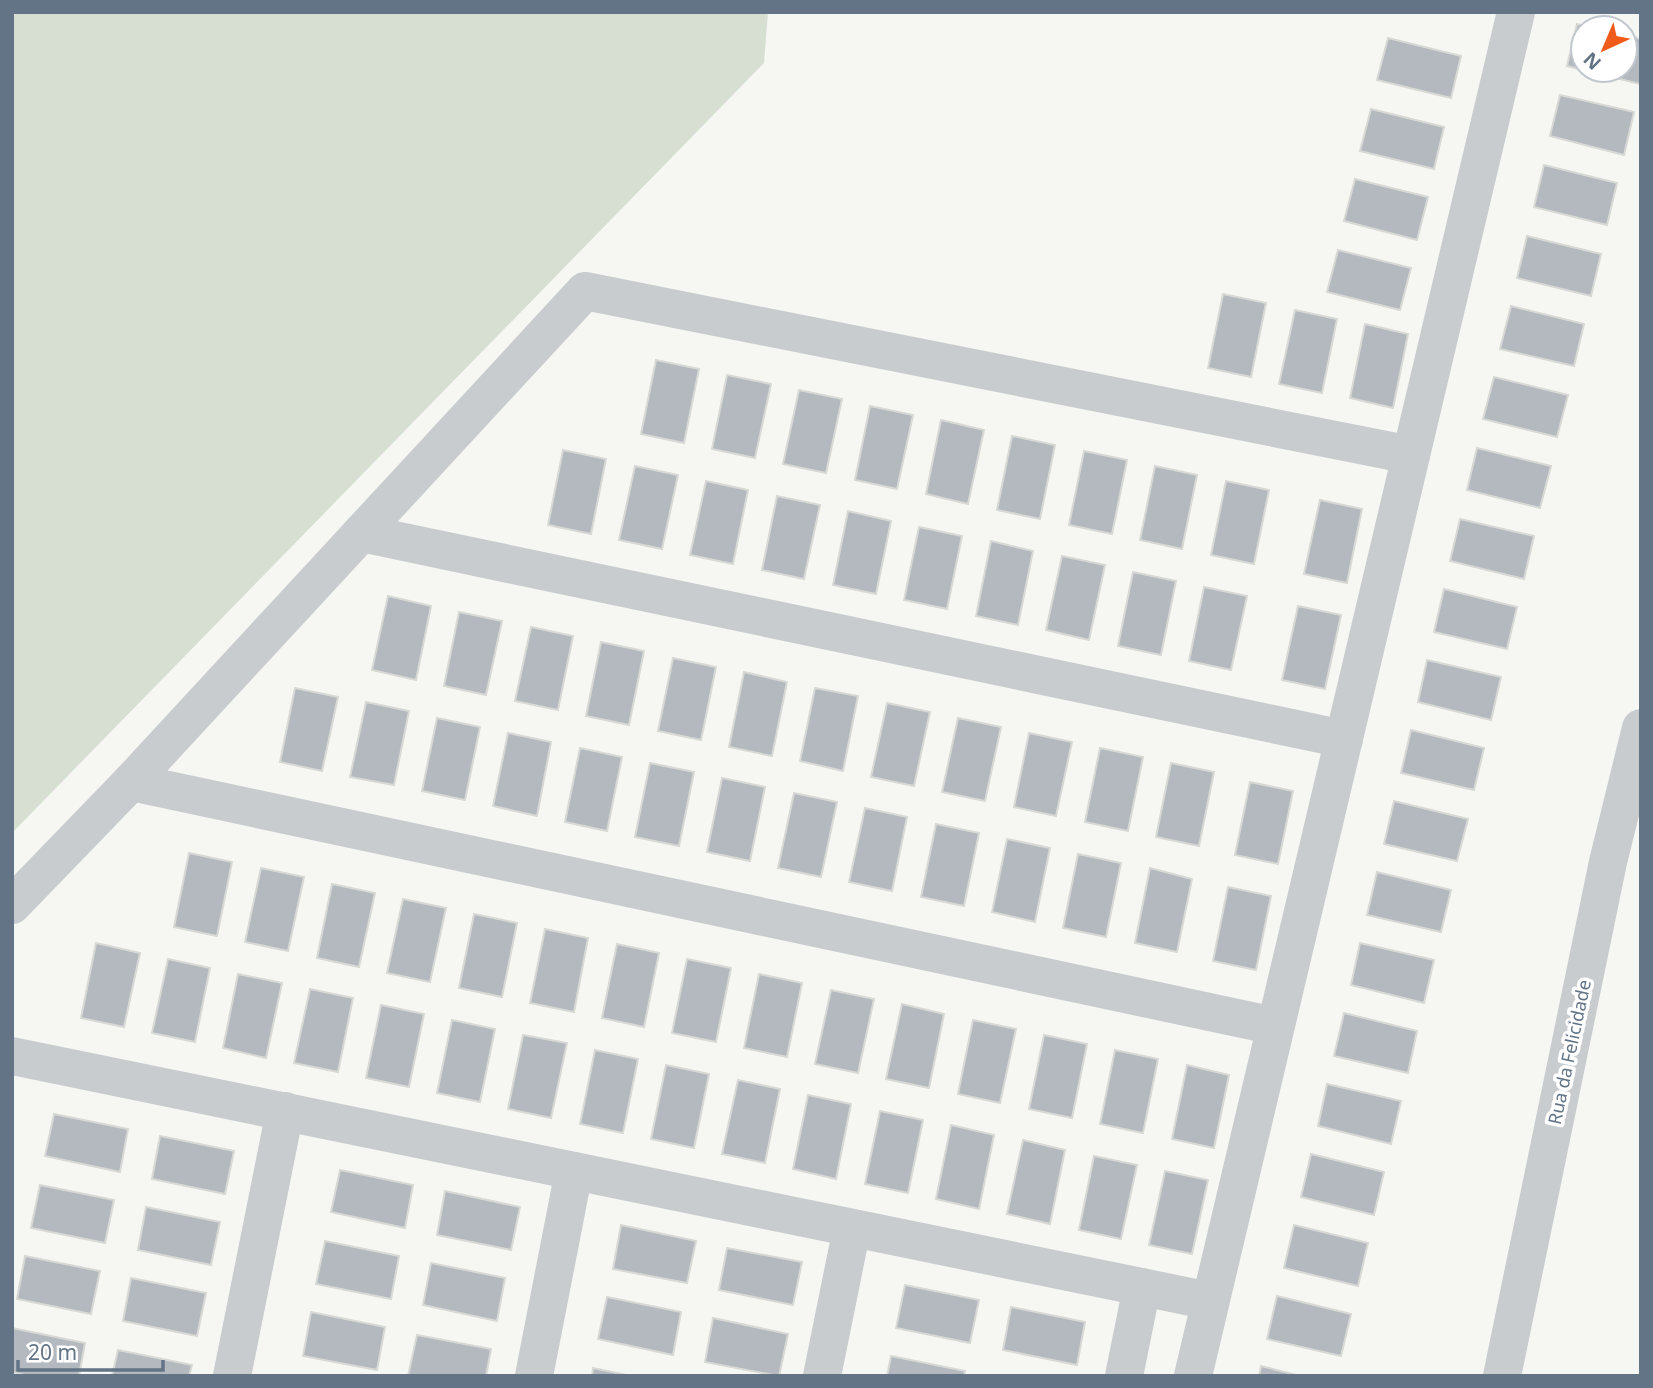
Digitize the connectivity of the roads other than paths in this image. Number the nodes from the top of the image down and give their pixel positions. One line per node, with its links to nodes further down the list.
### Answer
1 (1516, 12): 2 (street)
2 (1411, 455): 3 (street); 5 (street)
3 (361, 533): 5 (street); 6 (street)
4 (1641, 728): 20 (street, Rua da Felicidade)
5 (1344, 739): 8 (street)
6 (131, 782): 7 (street); 8 (street)
7 (12, 905)
8 (1275, 1026): 14 (street)
9 (12, 1056): 10 (street)
10 (285, 1111): 11 (street); 15 (street)
11 (574, 1171): 12 (street); 16 (street)
12 (852, 1228): 13 (street); 17 (street)
13 (1142, 1287): 14 (street); 18 (street)
14 (1210, 1301): 19 (street)
15 (232, 1376)
16 (534, 1376)
17 (822, 1376)
18 (1124, 1376)
19 (1194, 1376)
20 (1502, 1376)

